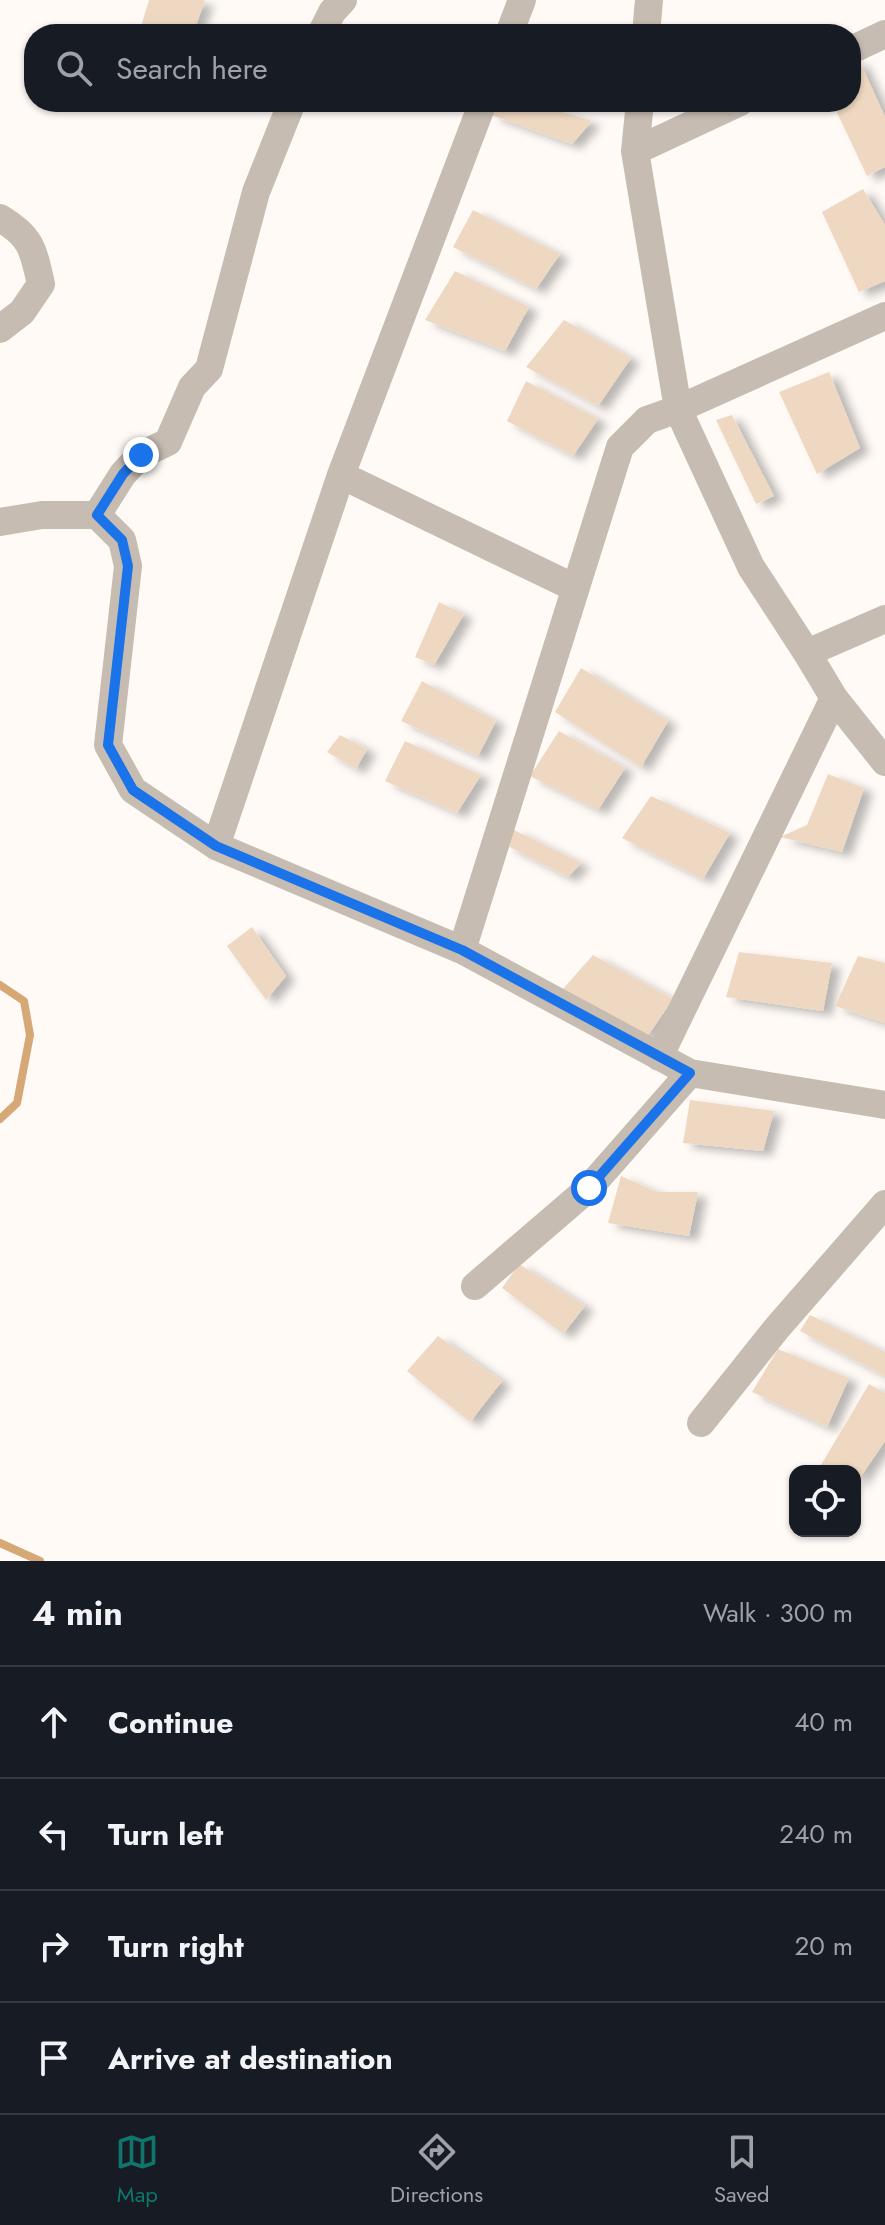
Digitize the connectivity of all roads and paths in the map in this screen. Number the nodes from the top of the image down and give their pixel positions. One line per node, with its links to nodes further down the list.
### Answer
1 (343, 0): 4 (street)
2 (522, 0): 5 (street)
3 (649, 0): 6 (street)
4 (326, 24)
5 (513, 24)
6 (647, 24)
7 (885, 34): 8 (street)
8 (861, 45)
9 (288, 112): 19 (street)
10 (479, 112): 18 (street)
11 (639, 112): 13 (street)
12 (719, 112): 13 (street)
13 (635, 151): 17 (street)
14 (0, 218): 16 (street)
15 (885, 316): 17 (street)
16 (0, 329)
17 (678, 409): 21 (street); 23 (street)
18 (341, 475): 21 (street); 26 (street)
19 (97, 515): 20 (street); 26 (street)
20 (0, 522)
21 (575, 588): 27 (street)
22 (885, 619): 23 (street)
23 (807, 653): 24 (street)
24 (834, 698): 25 (street); 28 (street)
25 (885, 762)
26 (216, 846): 27 (street)
27 (462, 950): 28 (street)
28 (659, 1057): 29 (street)
29 (690, 1073): 30 (street); 32 (street)
30 (885, 1105)
31 (885, 1204): 33 (street)
32 (475, 1286)
33 (701, 1423)

